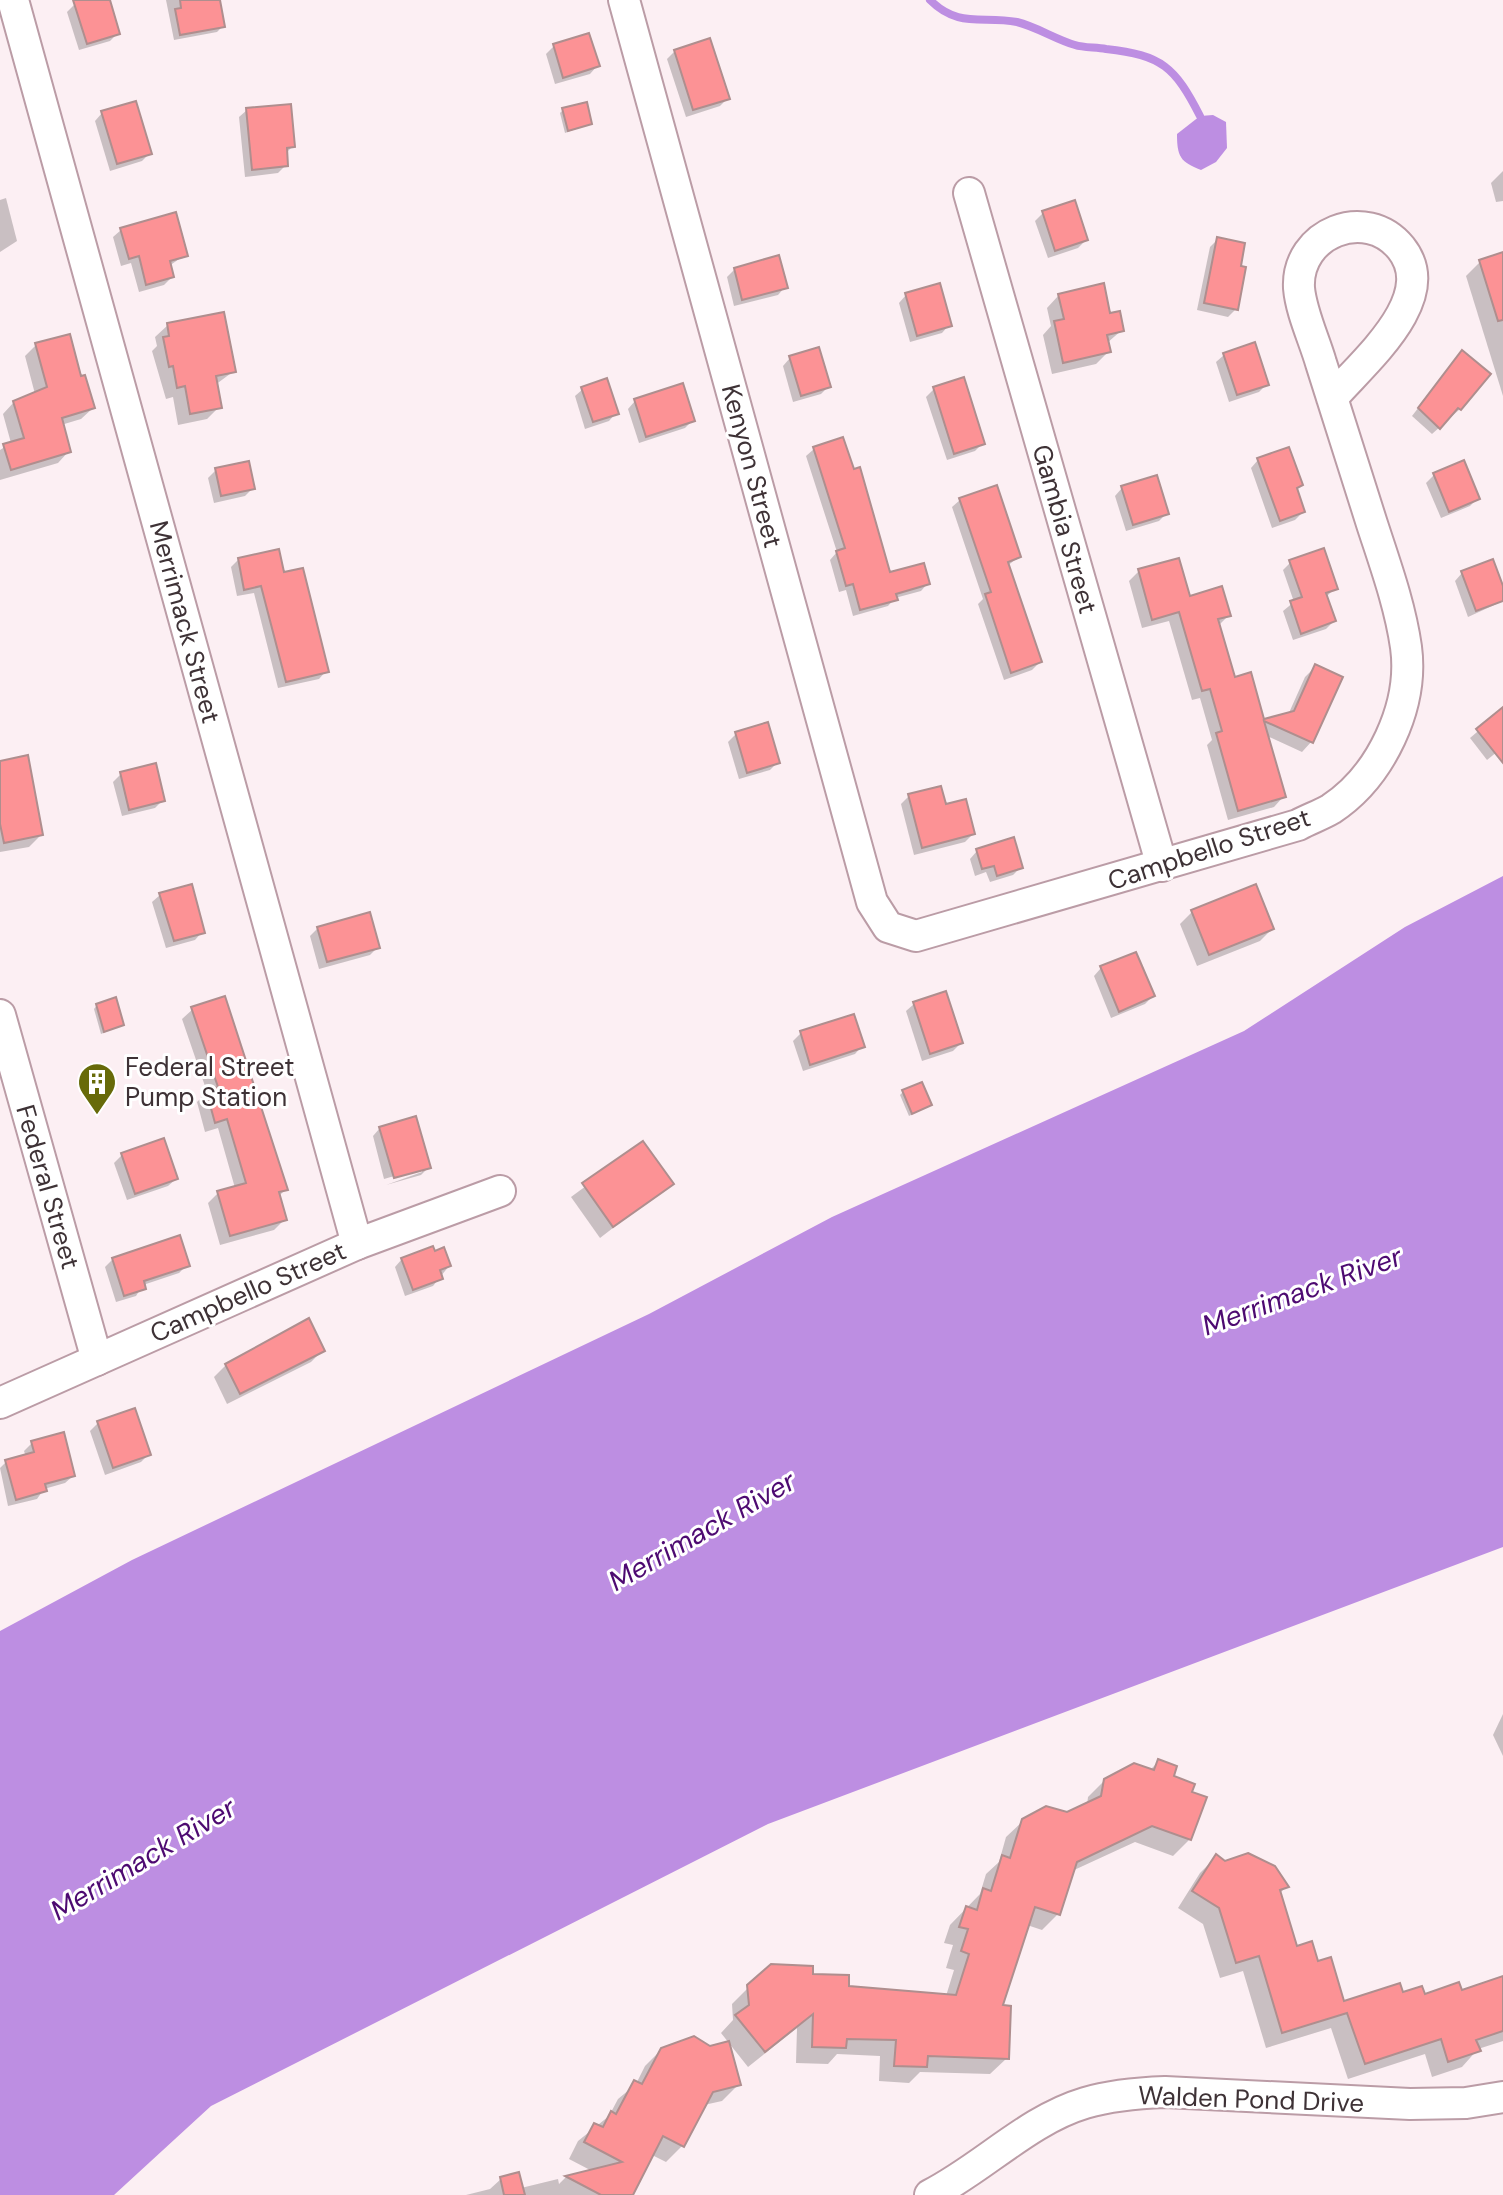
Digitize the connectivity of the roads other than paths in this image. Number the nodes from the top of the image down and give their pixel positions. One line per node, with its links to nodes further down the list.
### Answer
1 (13, 0): 9 (street, Merrimack Street)
2 (624, 0): 6 (street, Kenyon Street)
3 (969, 193): 5 (street, Gambia Street)
4 (1332, 398): 4 (street, Campbello Street); 5 (street, Campbello Street)
5 (1162, 866): 6 (street, Campbello Street)
6 (888, 927)
7 (0, 1015): 10 (street, Federal Street)
8 (500, 1191): 9 (street, Campbello Street)
9 (357, 1244): 10 (street, Campbello Street)
10 (97, 1360): 11 (street, Campbello Street)
11 (0, 1403)
12 (1503, 2097): 13 (street, Walden Pond Drive)
13 (930, 2195)

